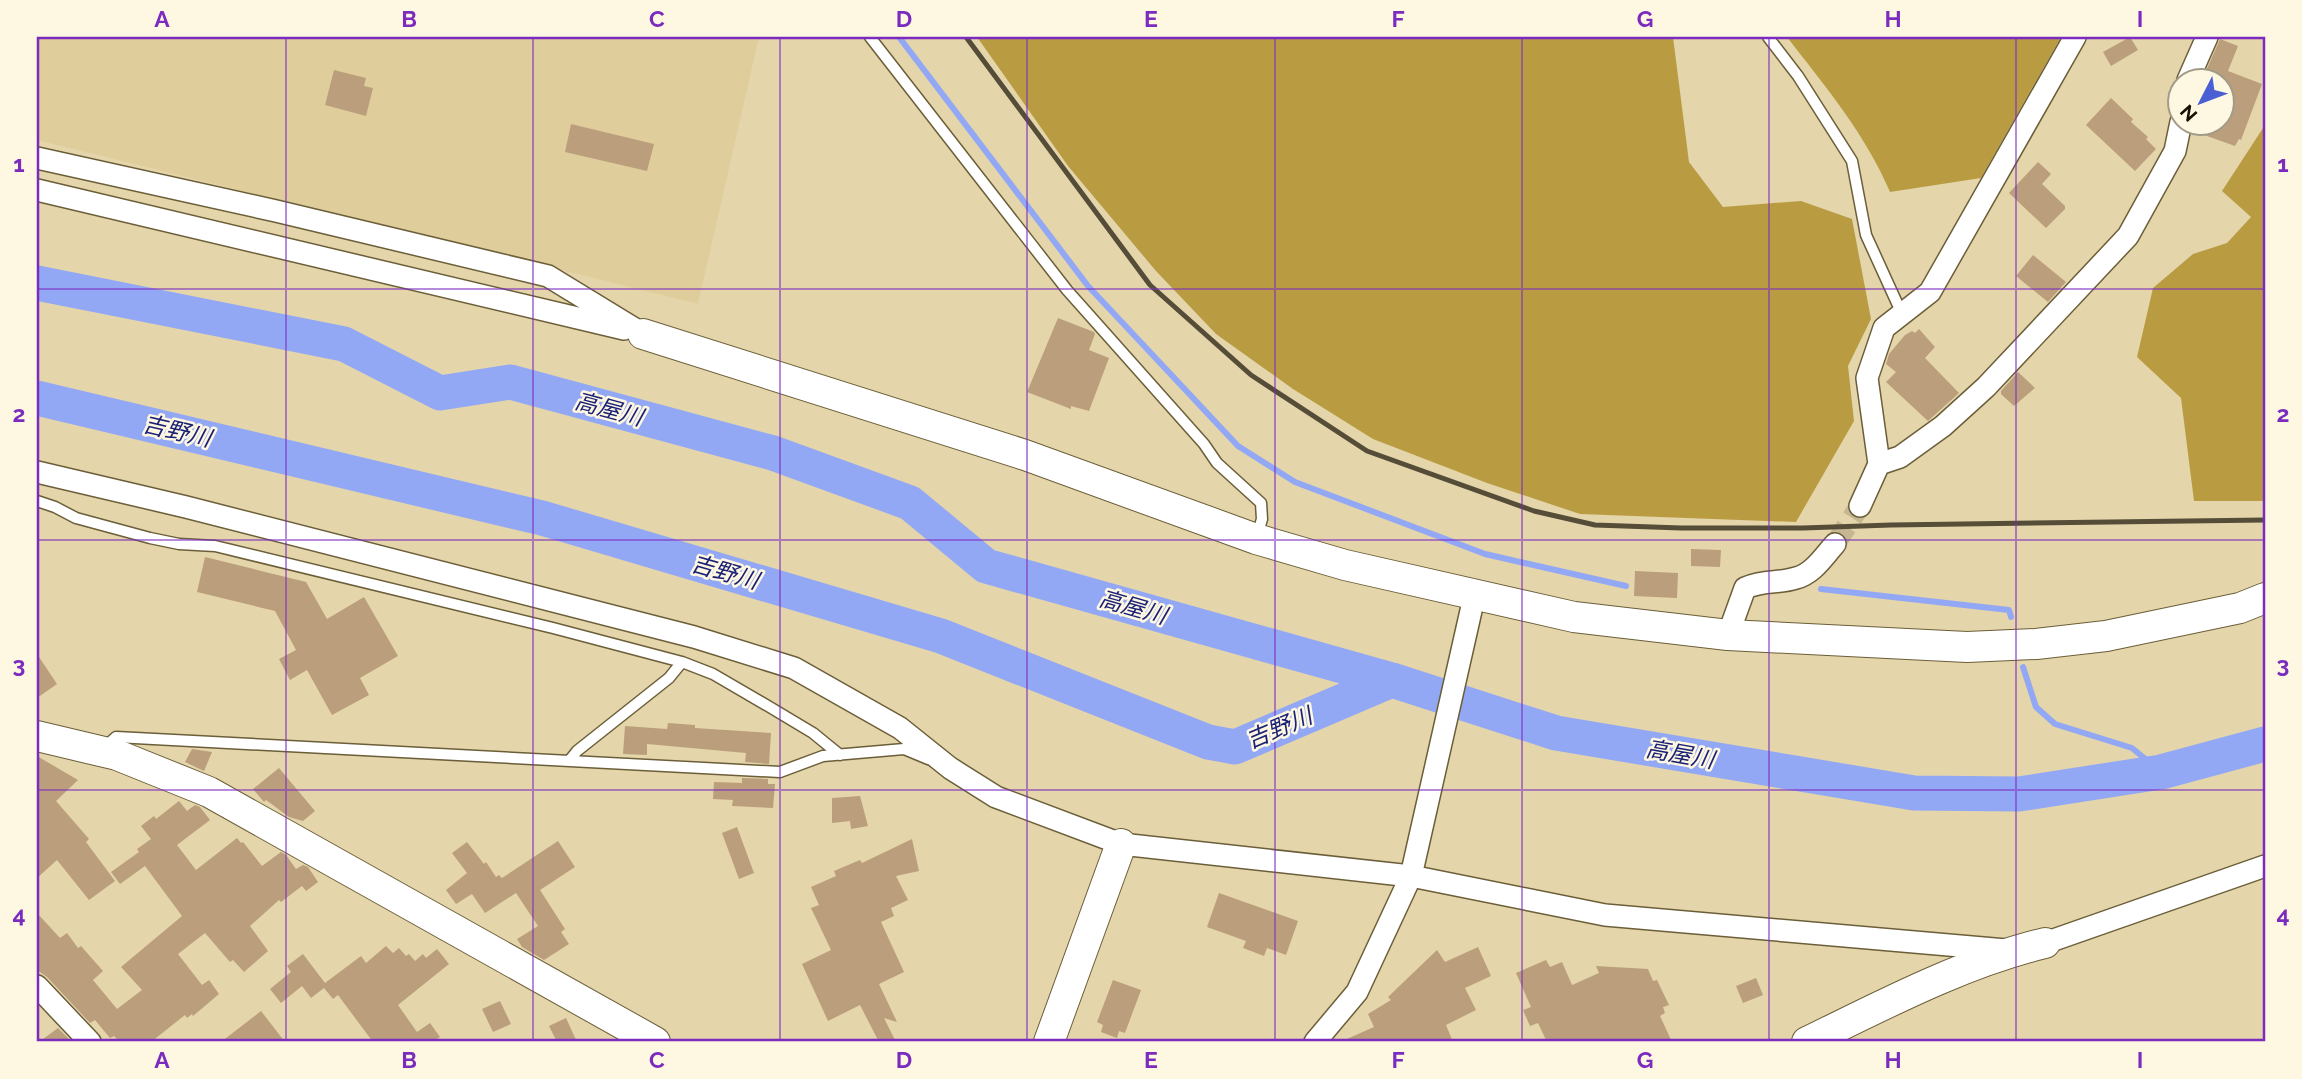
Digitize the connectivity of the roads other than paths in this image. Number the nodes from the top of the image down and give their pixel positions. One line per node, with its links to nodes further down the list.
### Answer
1 (870, 37): 15 (lane)
2 (1769, 37): 9 (lane)
3 (2075, 37): 9 (street)
4 (2207, 37): 5 (street)
5 (2194, 66)
6 (2178, 136): 11 (street)
7 (37, 158): 10 (street)
8 (37, 190): 10 (street)
9 (1902, 314): 11 (street)
10 (643, 334): 15 (street)
11 (1879, 464): 14 (street)
12 (37, 472): 25 (street)
13 (37, 501): 20 (lane)
14 (1860, 506)
15 (1256, 538): 17 (street)
16 (1835, 544): 19 (street)
17 (1475, 593): 19 (street); 28 (street)
18 (2265, 598): 19 (street)
19 (1728, 635)
20 (682, 663): 23 (lane); 24 (lane)
21 (37, 736): 22 (street)
22 (101, 751): 24 (lane); 33 (street)
23 (840, 755): 24 (lane); 25 (lane)
24 (569, 761)
25 (950, 768): 26 (street)
26 (1121, 844): 28 (street); 34 (street)
27 (2265, 866): 29 (street)
28 (1411, 872): 30 (street); 35 (street)
29 (2045, 943): 30 (street)
30 (2012, 951): 36 (street)
31 (37, 986): 32 (street)
32 (90, 1042)
33 (655, 1042)
34 (1049, 1042)
35 (1315, 1042)
36 (1807, 1042)

